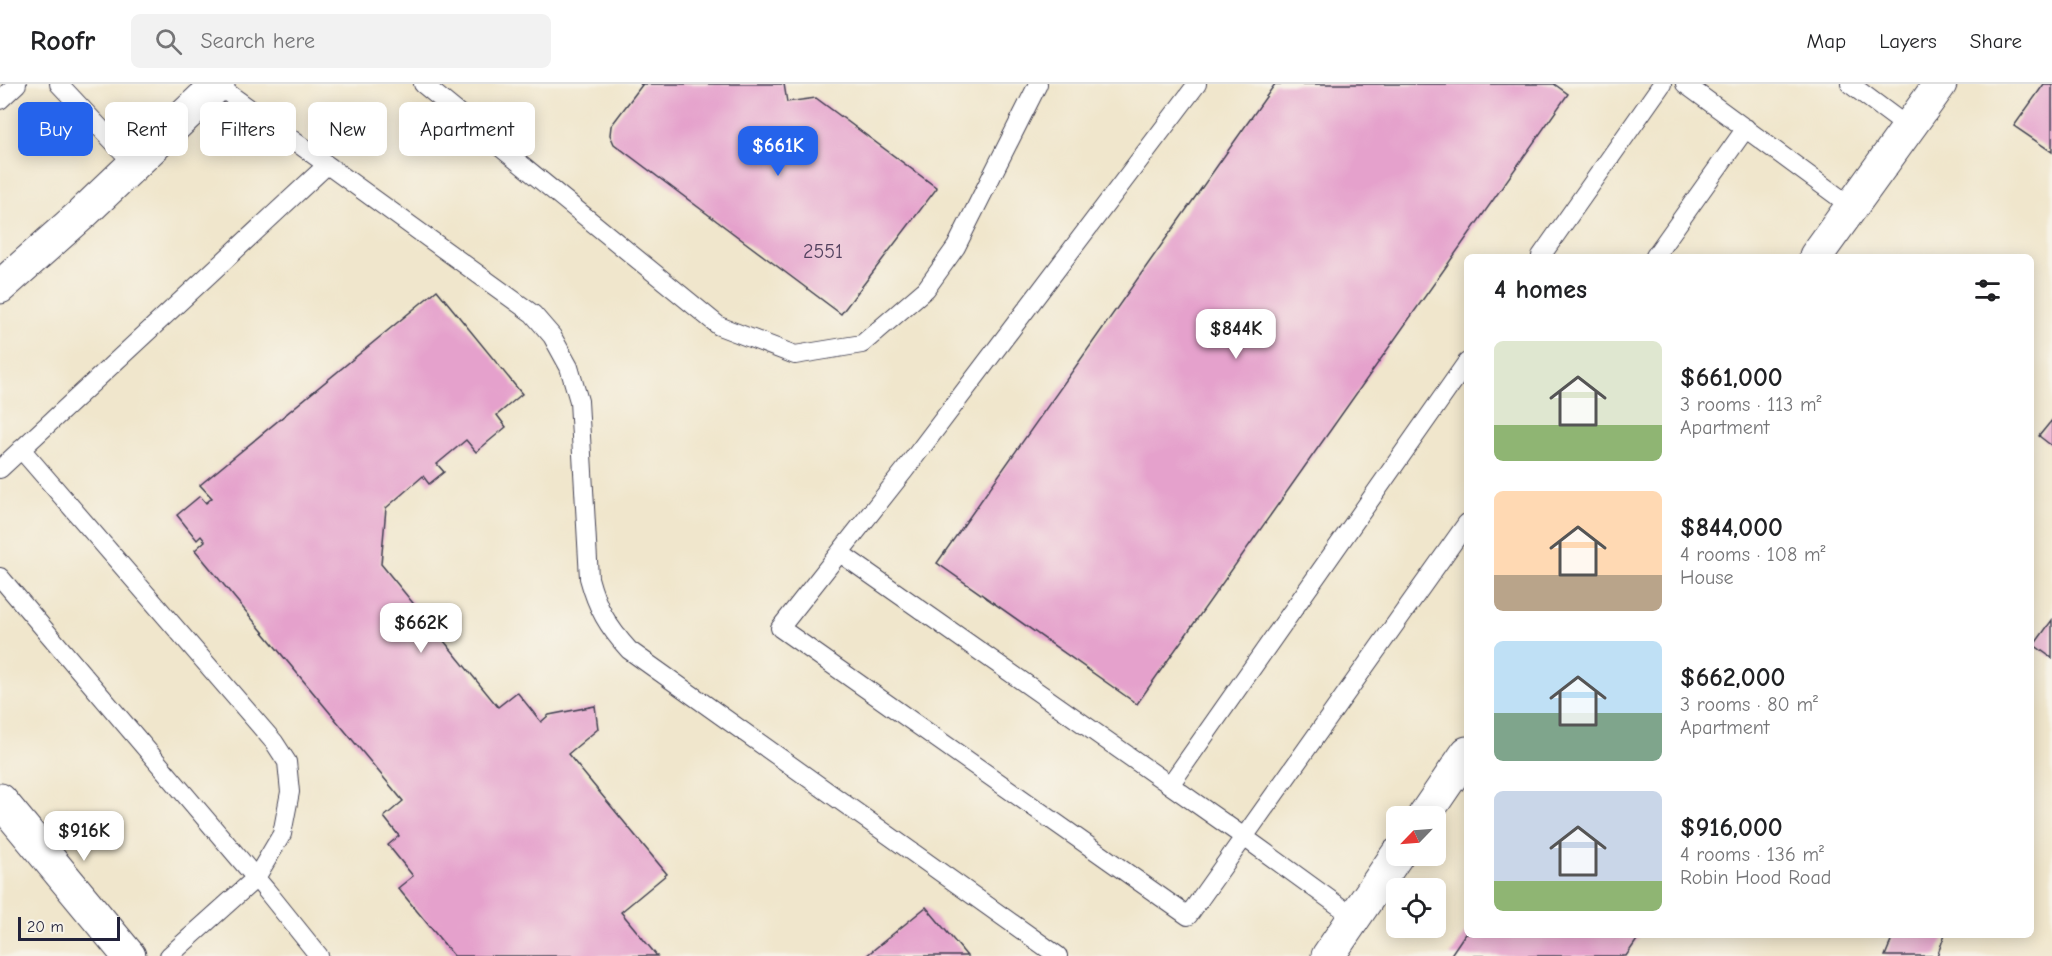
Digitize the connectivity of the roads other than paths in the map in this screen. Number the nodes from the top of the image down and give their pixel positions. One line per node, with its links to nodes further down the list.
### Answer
1 (17, 84): 11 (lane)
2 (59, 84): 14 (lane)
3 (217, 84): 14 (street); 15 (lane)
4 (423, 84): 5 (lane)
5 (1038, 84)
6 (1197, 84): 25 (lane)
7 (1662, 84): 17 (lane)
8 (1685, 84): 12 (lane)
9 (1850, 84): 13 (lane)
10 (1940, 84): 13 (street)
11 (0, 100)
12 (1746, 128): 16 (lane); 18 (lane)
13 (1909, 128): 16 (street)
14 (135, 165): 20 (street)
15 (327, 165): 22 (lane); 38 (lane)
16 (1852, 207): 19 (street)
17 (1542, 254)
18 (1656, 254)
19 (1817, 254)
20 (0, 287)
21 (1464, 366): 28 (lane)
22 (21, 449): 23 (lane); 33 (lane)
23 (0, 469)
24 (1464, 527): 31 (lane)
25 (840, 553): 28 (lane); 31 (lane)
26 (0, 577): 33 (lane)
27 (1464, 757): 30 (street)
28 (1170, 785): 31 (lane)
29 (0, 800): 35 (street)
30 (1431, 806)
31 (1244, 837): 34 (lane)
32 (1389, 866): 34 (street)
33 (256, 878): 36 (lane); 37 (lane)
34 (1354, 918): 39 (street)
35 (129, 956)
36 (169, 956)
37 (319, 956)
38 (1058, 956)
39 (1328, 956)

